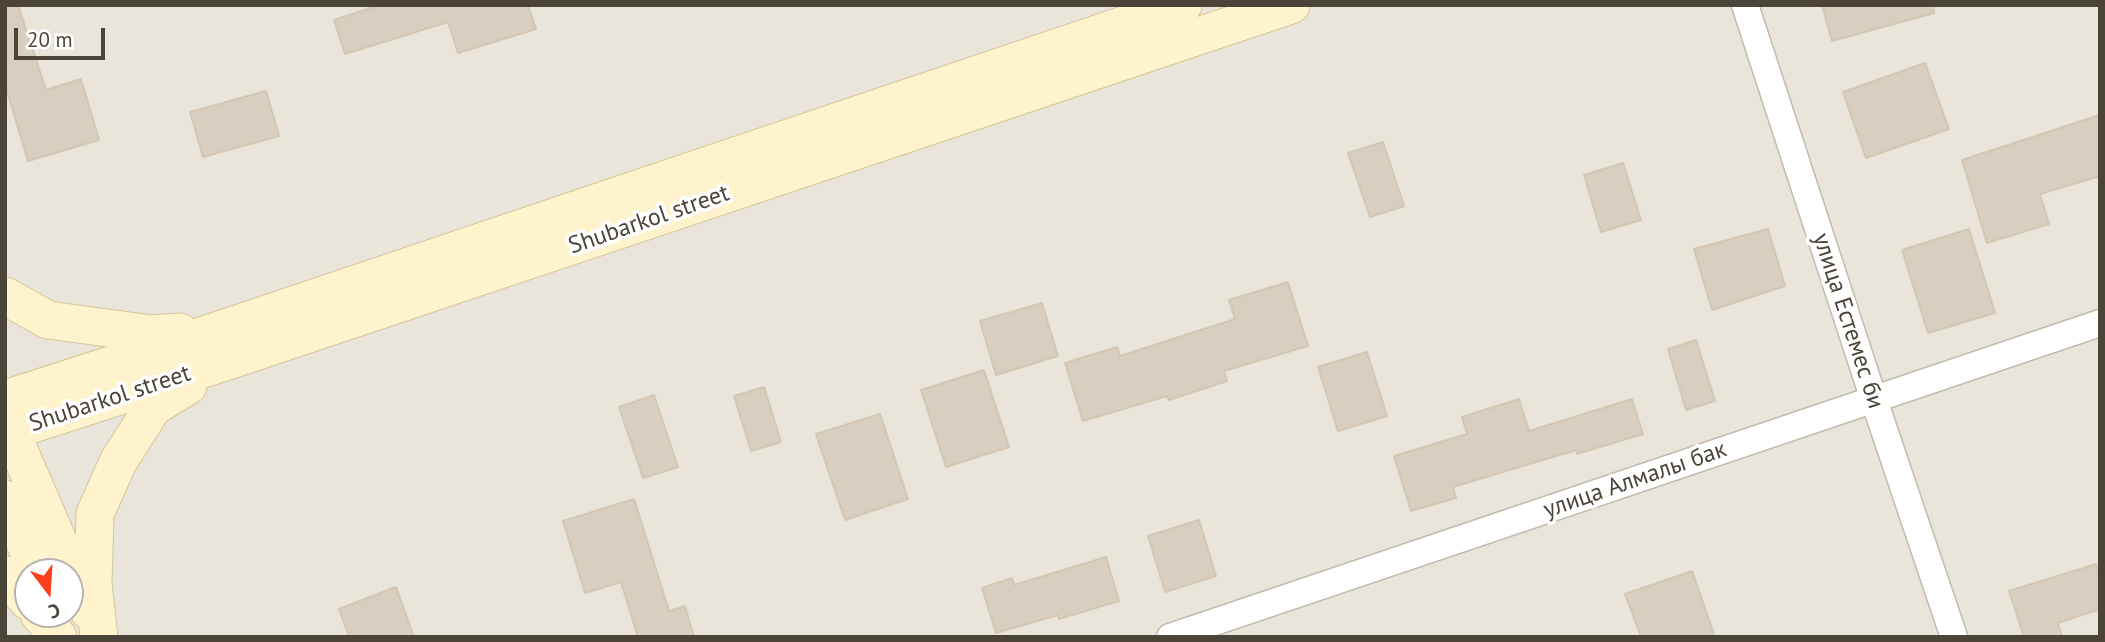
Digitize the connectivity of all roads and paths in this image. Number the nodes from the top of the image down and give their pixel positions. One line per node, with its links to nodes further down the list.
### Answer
1 (1183, 5): 6 (street, Shubarkol street)
2 (1291, 5): 6 (street, Shubarkol street)
3 (1745, 5): 7 (street, улица Естемес би)
4 (5, 296): 6 (street)
5 (2100, 323): 7 (street, улица Алмалы бак)
6 (224, 346): 8 (street, Shubarkol street); 11 (street)
7 (1874, 400): 12 (street, улица Алмалы бак); 13 (street, улица Естемес би)
8 (7, 420): 11 (street)
9 (5, 499): 10 (street)
10 (32, 558)
11 (99, 637)
12 (1170, 637)
13 (1954, 637)

